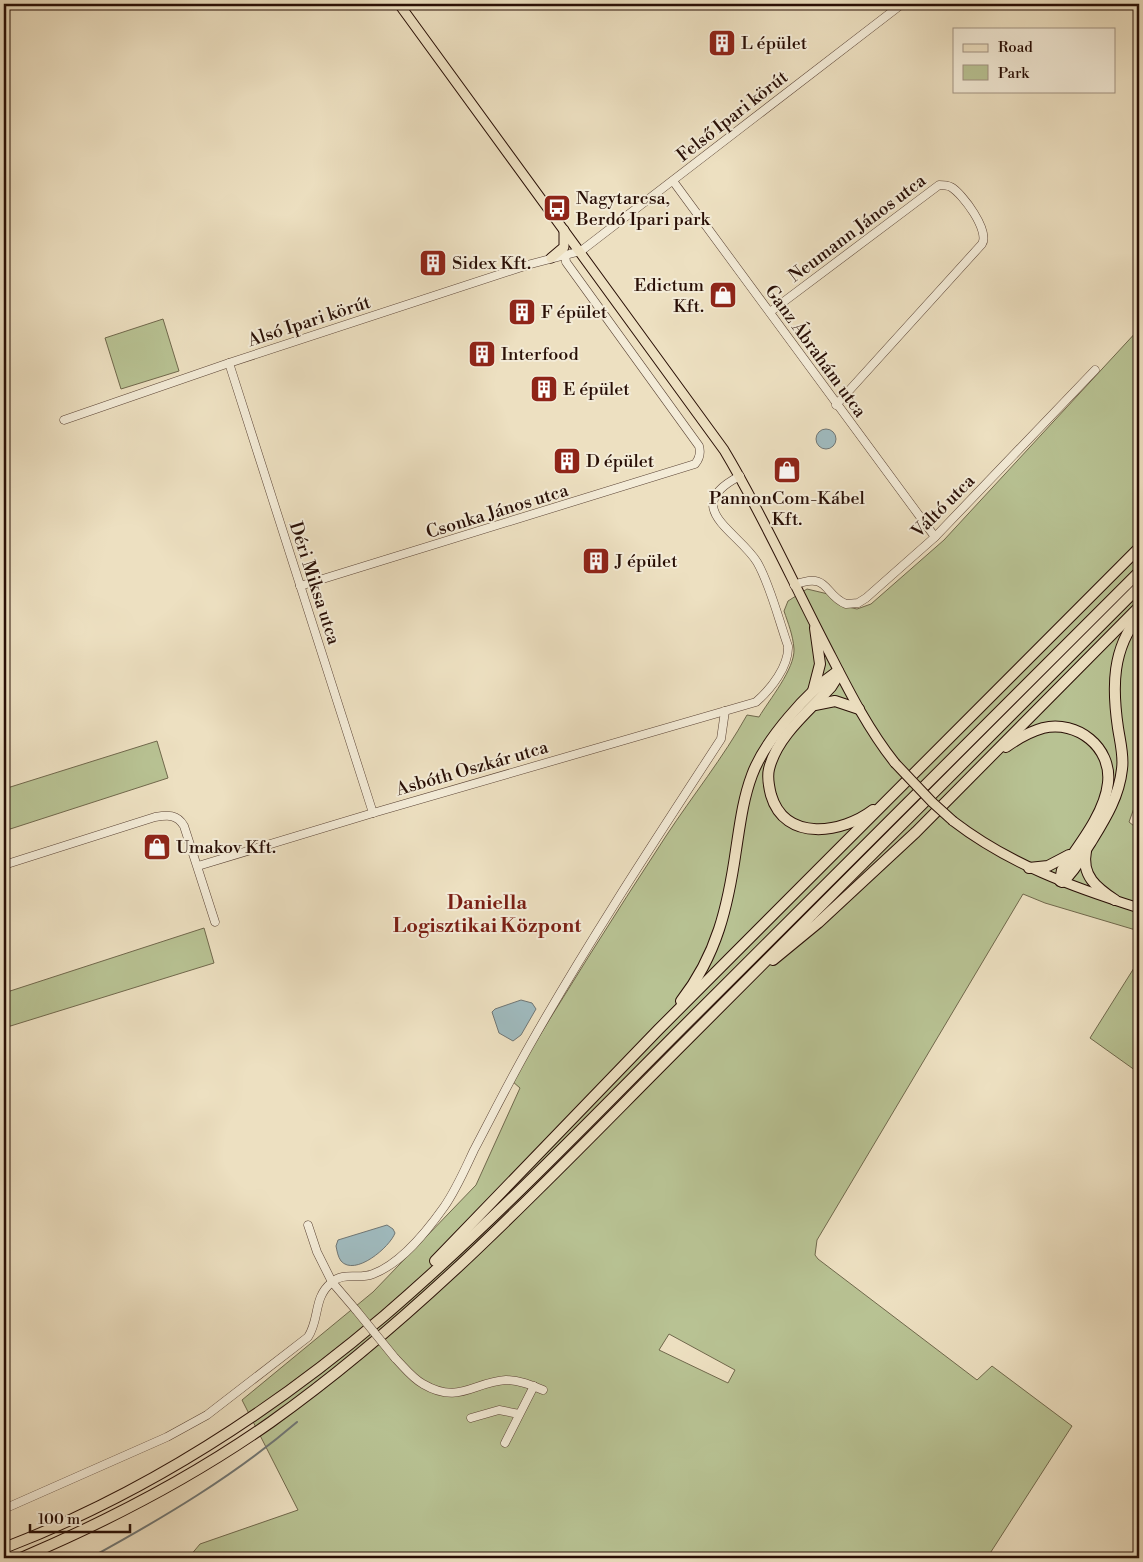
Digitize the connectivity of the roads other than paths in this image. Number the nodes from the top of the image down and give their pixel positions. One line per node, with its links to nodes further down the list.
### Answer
1 (399, 4): 4 (main road)
2 (902, 4): 3 (street, Felső Ipari körút)
3 (672, 181): 5 (street, Felső Ipari körút); 8 (street, Ganz Ábrahám utca)
4 (563, 227): 5 (main road); 7 (main road)
5 (581, 251): 6 (street, Alsó Ipari körút); 13 (main road)
6 (565, 254): 7 (street, Alsó Ipari körút); 18 (street, Csonka János utca)
7 (551, 258): 9 (street, Alsó Ipari körút)
8 (770, 312): 11 (street, Ganz Ábrahám utca); 11 (street, Neumann János utca)
9 (229, 363): 12 (street, Alsó Ipari körút); 18 (street, Déri Miksa utca)
10 (1095, 370): 14 (street, Váltó utca)
11 (836, 405): 14 (street, Ganz Ábrahám utca)
12 (64, 420)
13 (740, 476): 17 (main road); 26 (street, Asbóth Oszkár utca)
14 (935, 537): 17 (street, Váltó utca)
15 (1139, 548): 28 (highway)
16 (1139, 572): 43 (highway)
17 (794, 585): 22 (main road)
18 (300, 586): 29 (street, Déri Miksa utca)
19 (1139, 587): 39 (highway)
20 (1139, 608): 27 (highway)
21 (1139, 616): 30 (highway)
22 (815, 628): 23 (main road); 24 (highway)
23 (838, 671): 24 (highway); 25 (main road)
24 (813, 700): 25 (highway); 28 (highway); 40 (highway)
25 (859, 709): 34 (main road, bridge)
26 (725, 711): 29 (street, Asbóth Oszkár utca); 42 (street)
27 (975, 773): 31 (highway); 39 (highway)
28 (894, 794): 40 (highway)
29 (373, 812): 33 (street, Asbóth Oszkár utca)
30 (1088, 846): 35 (highway); 36 (highway)
31 (1074, 852): 34 (highway); 35 (highway)
32 (4, 865): 33 (street)
33 (198, 866): 38 (street)
34 (1029, 868): 35 (main road)
35 (1061, 881): 36 (main road)
36 (1115, 900): 37 (main road)
37 (1139, 908)
38 (215, 922)
39 (750, 977): 51 (highway)
40 (658, 1030): 43 (highway)
41 (308, 1225): 42 (street)
42 (332, 1282): 44 (street, bridge); 49 (street)
43 (382, 1318): 50 (highway)
44 (534, 1386): 45 (street); 46 (street)
45 (543, 1390)
46 (520, 1414): 47 (street); 48 (street)
47 (471, 1418)
48 (504, 1443)
49 (4, 1509)
50 (4, 1548)
51 (21, 1558)

